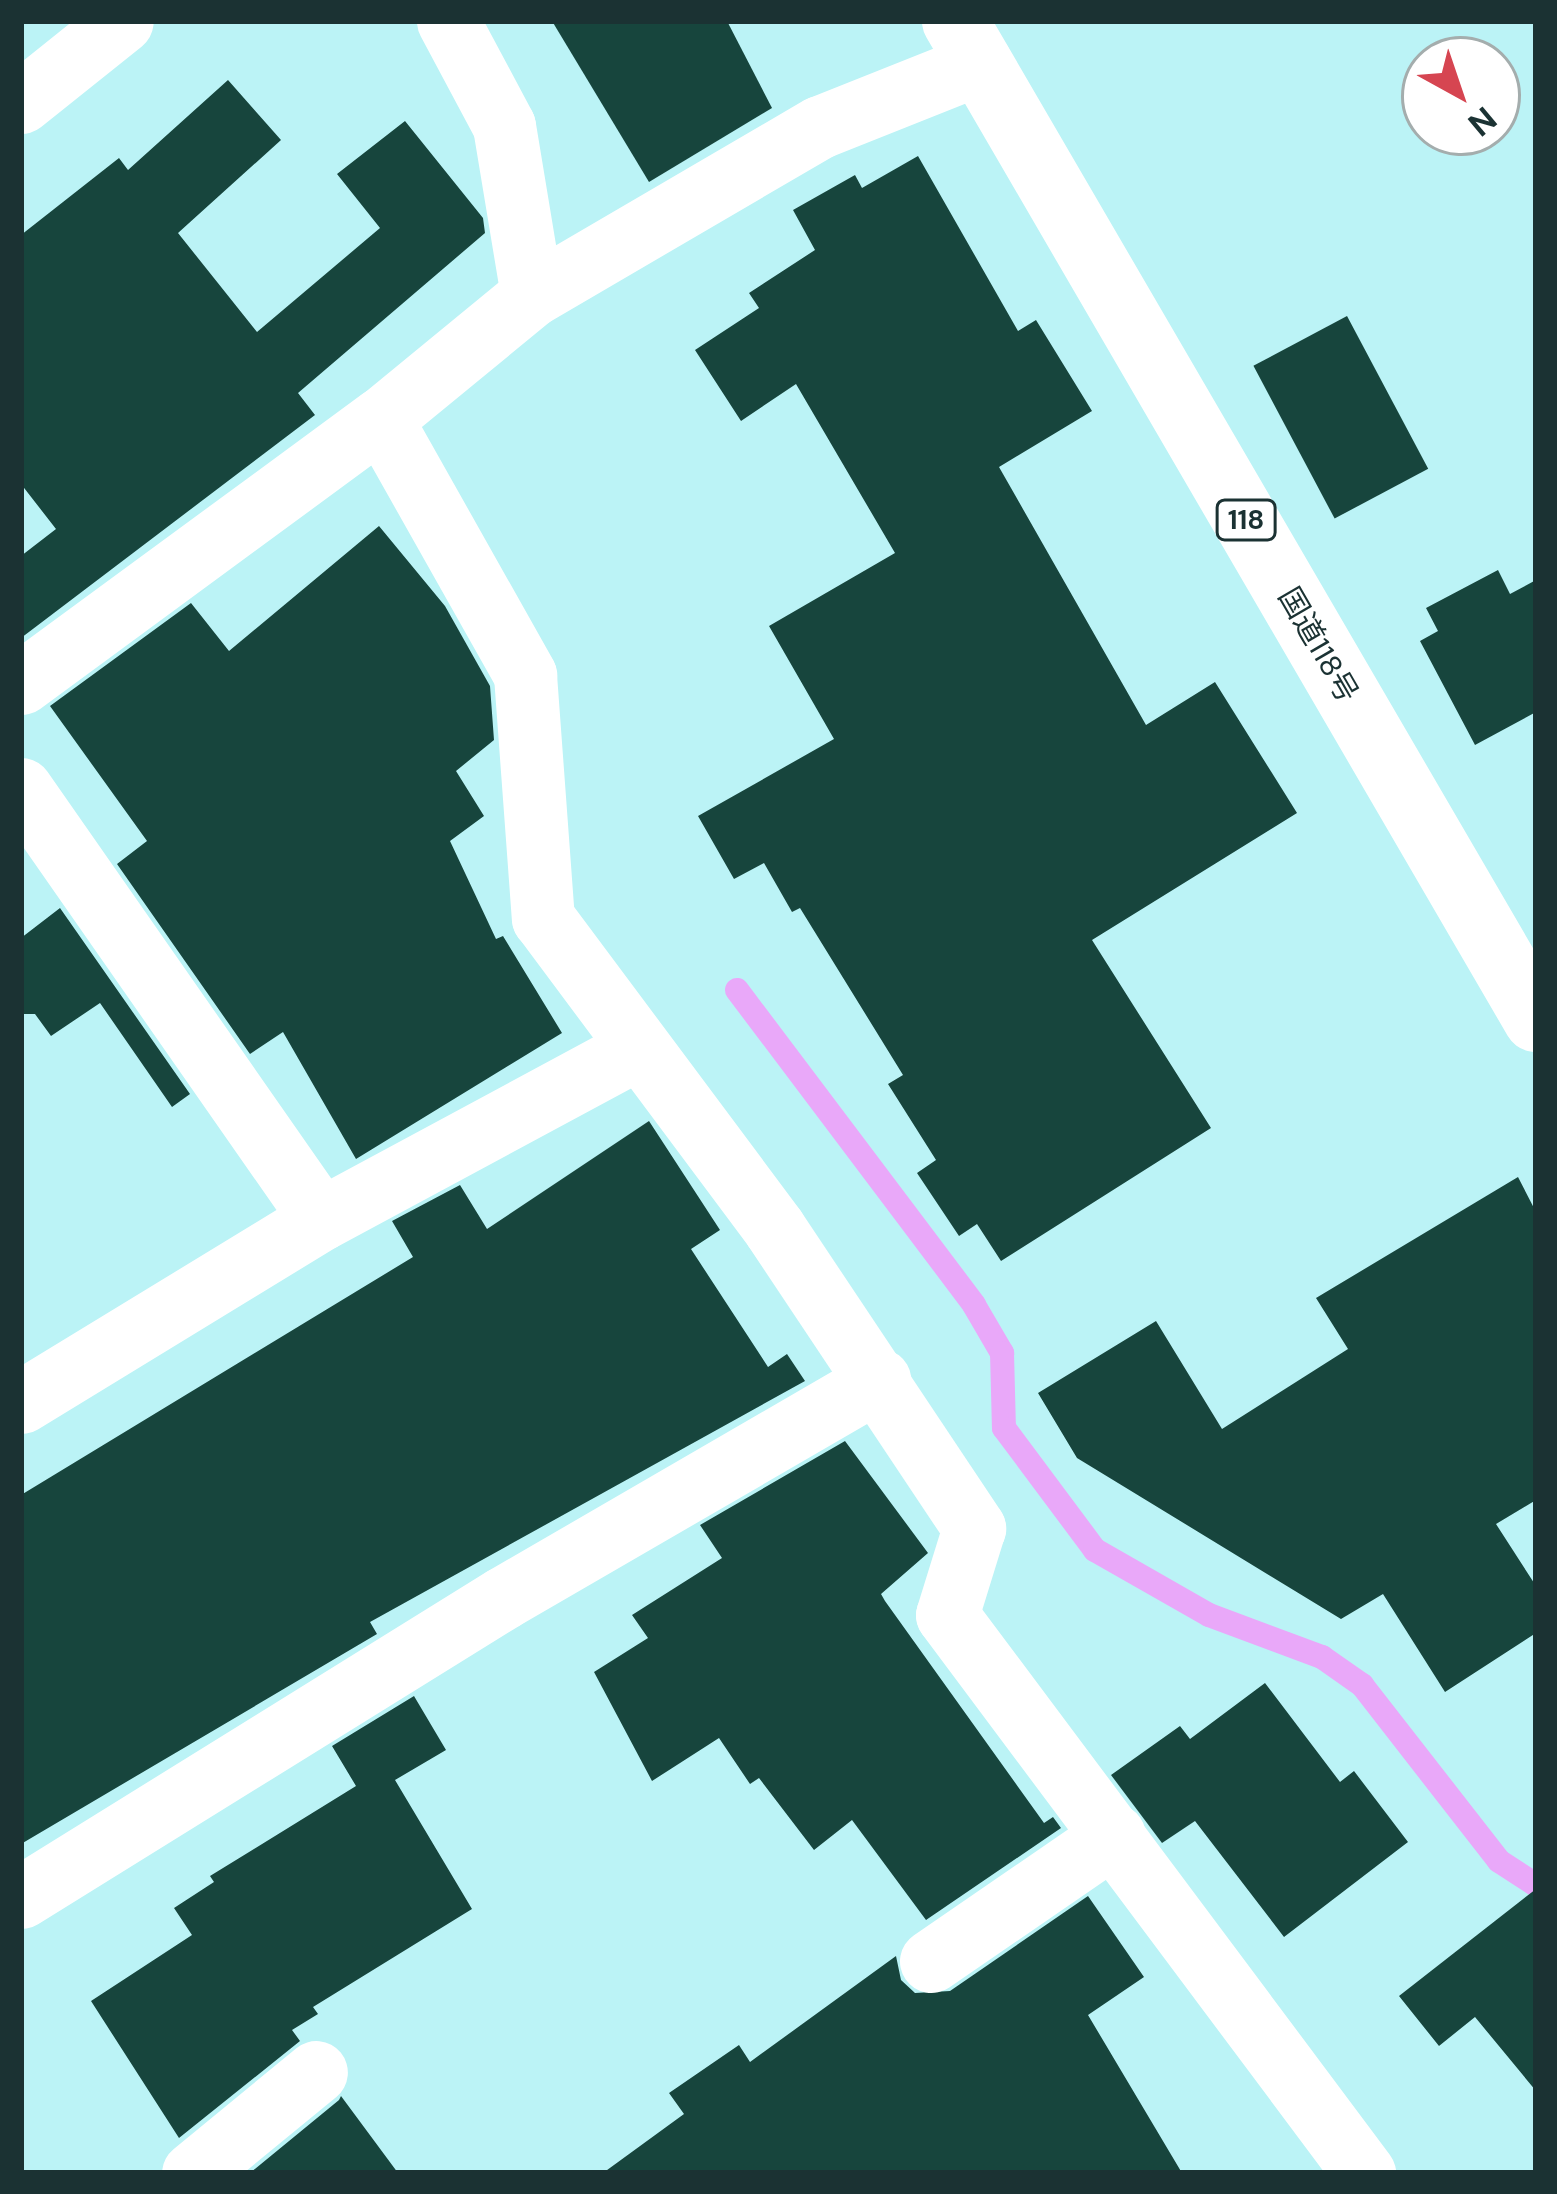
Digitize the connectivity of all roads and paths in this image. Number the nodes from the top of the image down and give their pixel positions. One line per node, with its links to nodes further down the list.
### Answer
1 (122, 21): 4 (street)
2 (448, 21): 5 (street)
3 (968, 42): 5 (street); 9 (highway, 国道118号 / 118)
4 (21, 102)
5 (532, 295): 6 (street)
6 (381, 419): 7 (street); 10 (street)
7 (21, 683)
8 (21, 789): 11 (street)
9 (1536, 1019)
10 (638, 1048): 11 (street); 12 (street)
11 (321, 1219): 13 (street)
12 (879, 1380): 14 (street); 15 (street)
13 (21, 1402)
14 (1114, 1835): 16 (street); 19 (street)
15 (21, 1897)
16 (931, 1961)
17 (316, 2072): 18 (street)
18 (194, 2173)
19 (1364, 2173)

